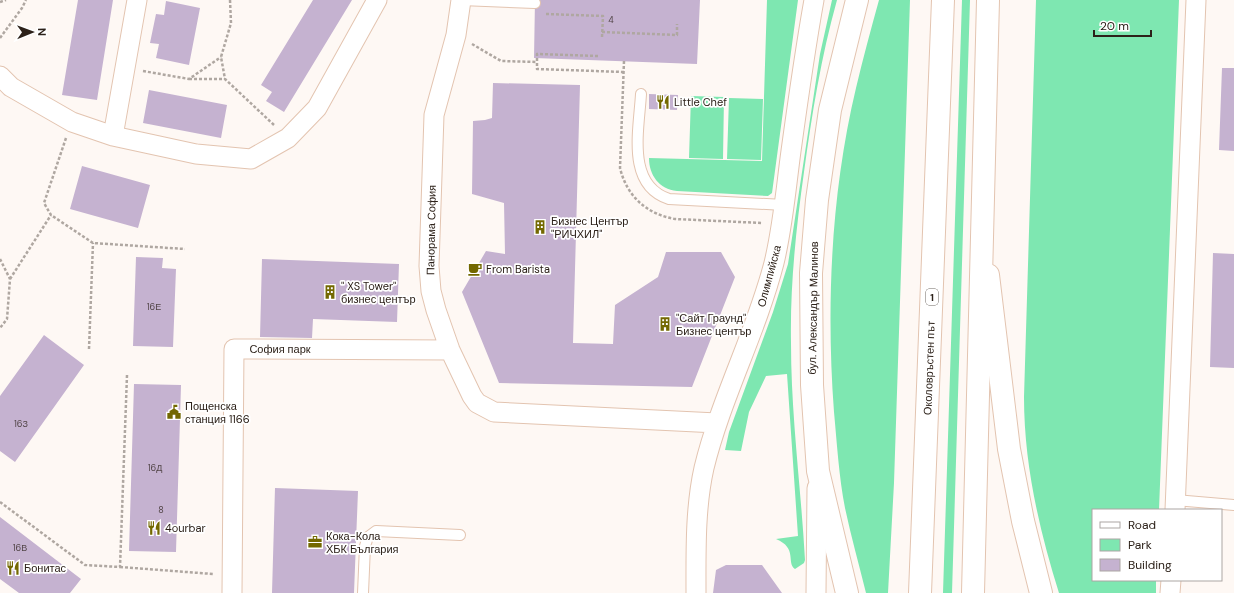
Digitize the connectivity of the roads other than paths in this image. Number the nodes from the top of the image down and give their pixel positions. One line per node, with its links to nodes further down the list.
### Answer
1 (137, 0): 14 (street)
2 (377, 0): 14 (street)
3 (461, 0): 10 (lane); 17 (street, Панорама София)
4 (814, 0): 15 (street, Олимпийска)
5 (857, 0): 19 (main road, бул. Александър Малинов)
6 (939, 0): 11 (main road)
7 (943, 0): 11 (main road, Околовръстен път / 1)
8 (988, 0): 16 (main road)
9 (1196, 0): 20 (street)
10 (535, 3)
11 (940, 62): 29 (main road, Околовръстен път / 1)
12 (0, 76): 14 (street)
13 (641, 94): 15 (lane)
14 (113, 136)
15 (784, 205): 18 (street, Олимпийска)
16 (983, 230): 30 (main road); 31 (main road)
17 (450, 350): 18 (street, Панорама София); 24 (street, София парк)
18 (717, 423): 26 (street, Олимпийска)
19 (818, 471): 27 (street); 28 (main road, бул. Александър Малинов)
20 (1175, 505): 21 (lane)
21 (1234, 505)
22 (460, 535): 25 (lane)
23 (1171, 581): 32 (street)
24 (232, 584)
25 (363, 593)
26 (696, 593)
27 (816, 593)
28 (847, 593)
29 (920, 593)
30 (973, 593)
31 (1041, 593)
32 (1170, 593)

